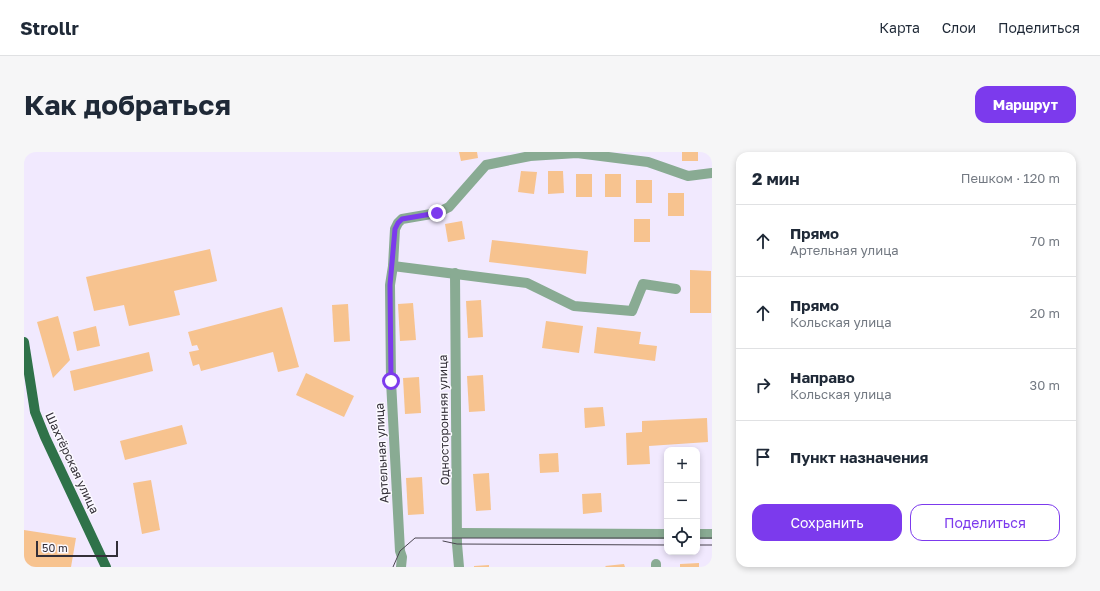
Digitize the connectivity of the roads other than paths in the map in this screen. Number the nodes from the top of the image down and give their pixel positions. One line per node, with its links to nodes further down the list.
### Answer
1 (712, 173): 2 (street, Артельная улица)
2 (393, 266): 3 (street); 13 (street, Артельная улица)
3 (455, 273): 4 (street); 8 (street, Односторонняя улица)
4 (676, 289)
5 (24, 342): 6 (main road, Шахтёрская улица)
6 (27, 362): 7 (street); 12 (main road, Шахтёрская улица)
7 (24, 379)
8 (458, 533): 9 (street); 14 (street, Односторонняя улица)
9 (664, 534)
10 (700, 534): 11 (street)
11 (712, 534)
12 (106, 567)
13 (401, 567)
14 (458, 567)

